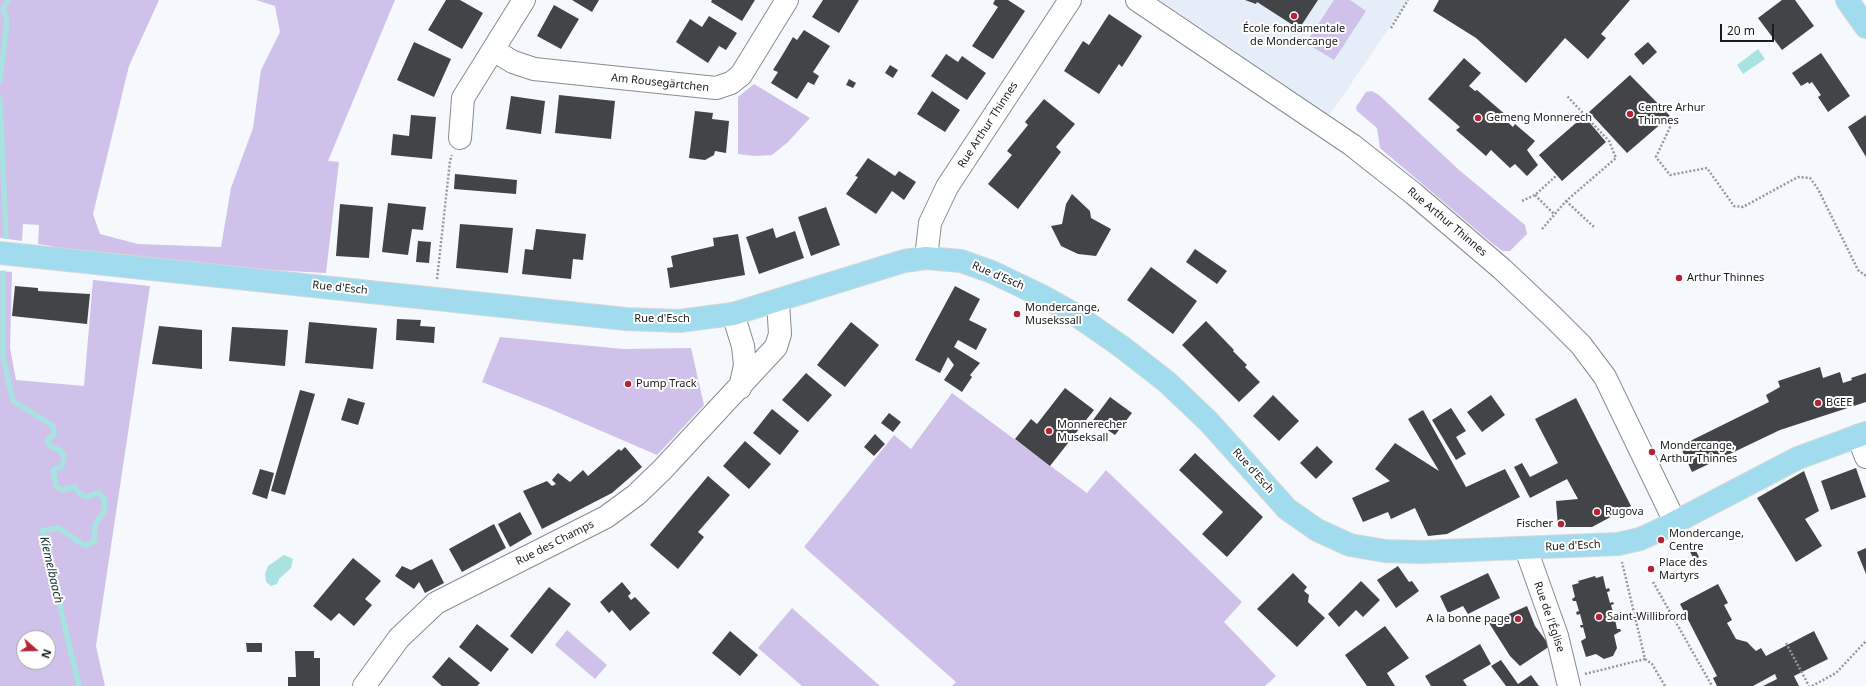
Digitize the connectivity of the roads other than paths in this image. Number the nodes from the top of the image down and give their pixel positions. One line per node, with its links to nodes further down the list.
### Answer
1 (524, 0): 7 (street)
2 (787, 0): 7 (street, Am Rousegärtchen)
3 (1070, 0): 10 (street, Rue Arthur Thinnes)
4 (1136, 0): 16 (street, Rue Arthur Thinnes)
5 (1847, 0): 6 (main road)
6 (1866, 27)
7 (493, 50): 8 (street)
8 (460, 138)
9 (0, 252): 12 (main road, Rue d'Esch)
10 (926, 258): 11 (main road, Rue d'Esch); 17 (main road, Rue d'Esch)
11 (778, 302): 12 (main road, Rue d'Esch); 13 (street, Rue des Champs)
12 (733, 314): 13 (street)
13 (740, 388): 18 (street, Rue des Champs)
14 (1862, 434): 15 (street); 16 (main road, Rue d'Esch)
15 (1866, 457)
16 (1675, 522): 17 (main road, Rue d'Esch)
17 (1526, 548): 19 (street, Rue de l'Église)
18 (364, 686)
19 (1569, 686)

